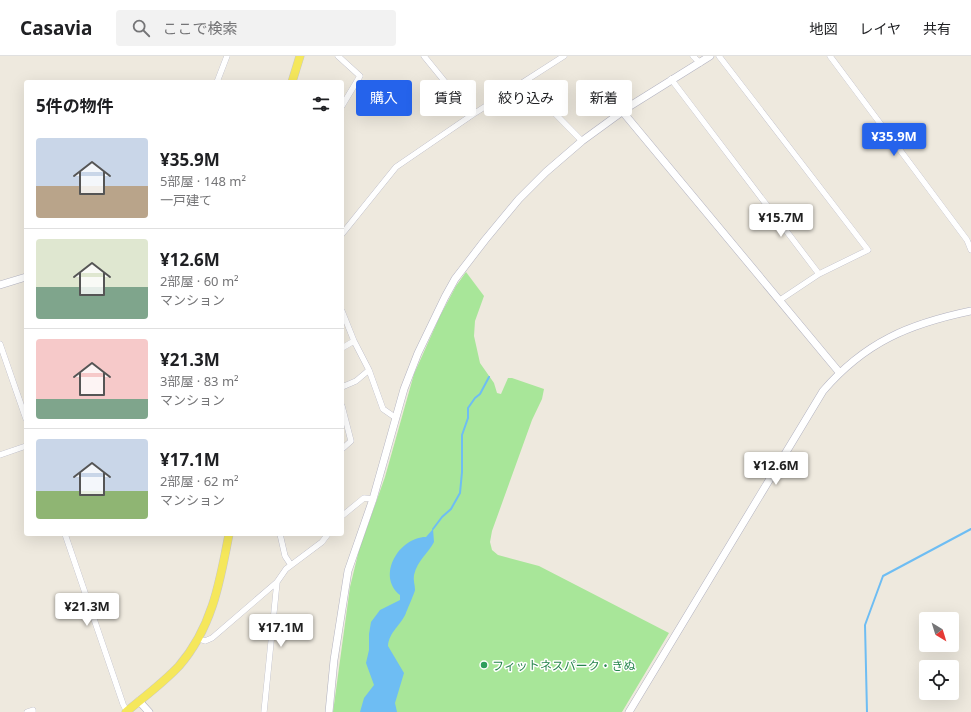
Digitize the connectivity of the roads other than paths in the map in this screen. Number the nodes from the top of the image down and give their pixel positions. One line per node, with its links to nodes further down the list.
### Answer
1 (227, 56): 12 (street)
2 (300, 56): 13 (main road)
3 (338, 56): 16 (street)
4 (424, 56): 14 (street)
5 (564, 56): 15 (street)
6 (693, 56): 10 (street)
7 (710, 56): 10 (street)
8 (719, 56): 25 (street)
9 (830, 56): 24 (street)
10 (700, 63): 11 (street)
11 (671, 79): 17 (street); 25 (street)
12 (218, 80)
13 (293, 80)
14 (444, 80)
15 (527, 80)
16 (344, 103)
17 (632, 104)
18 (471, 116): 23 (street)
19 (557, 116): 22 (street)
20 (616, 116): 22 (street)
21 (626, 116): 28 (street)
22 (582, 142): 39 (street)
23 (344, 232)
24 (971, 250)
25 (819, 274): 28 (street)
26 (24, 278): 27 (street)
27 (0, 285)
28 (780, 300): 35 (street)
29 (971, 311): 35 (street)
30 (344, 316): 31 (street)
31 (354, 341): 33 (street); 34 (street)
32 (0, 344): 37 (street)
33 (344, 347)
34 (369, 370): 36 (street); 39 (street)
35 (839, 372): 59 (street)
36 (344, 386)
37 (24, 413)
38 (344, 414): 41 (street)
39 (396, 418): 43 (street)
40 (24, 447): 42 (street)
41 (344, 447)
42 (0, 455)
43 (373, 499): 44 (street); 58 (street)
44 (344, 514)
45 (66, 536): 55 (street)
46 (229, 536): 51 (main road)
47 (280, 536): 49 (street)
48 (326, 536): 49 (street)
49 (291, 565): 50 (street)
50 (277, 582): 51 (street); 57 (street)
51 (199, 639): 52 (main road)
52 (139, 701): 55 (main road); 56 (street)
53 (27, 712): 54 (street)
54 (33, 712)
55 (127, 712)
56 (148, 712)
57 (264, 712)
58 (329, 712)
59 (628, 712)

